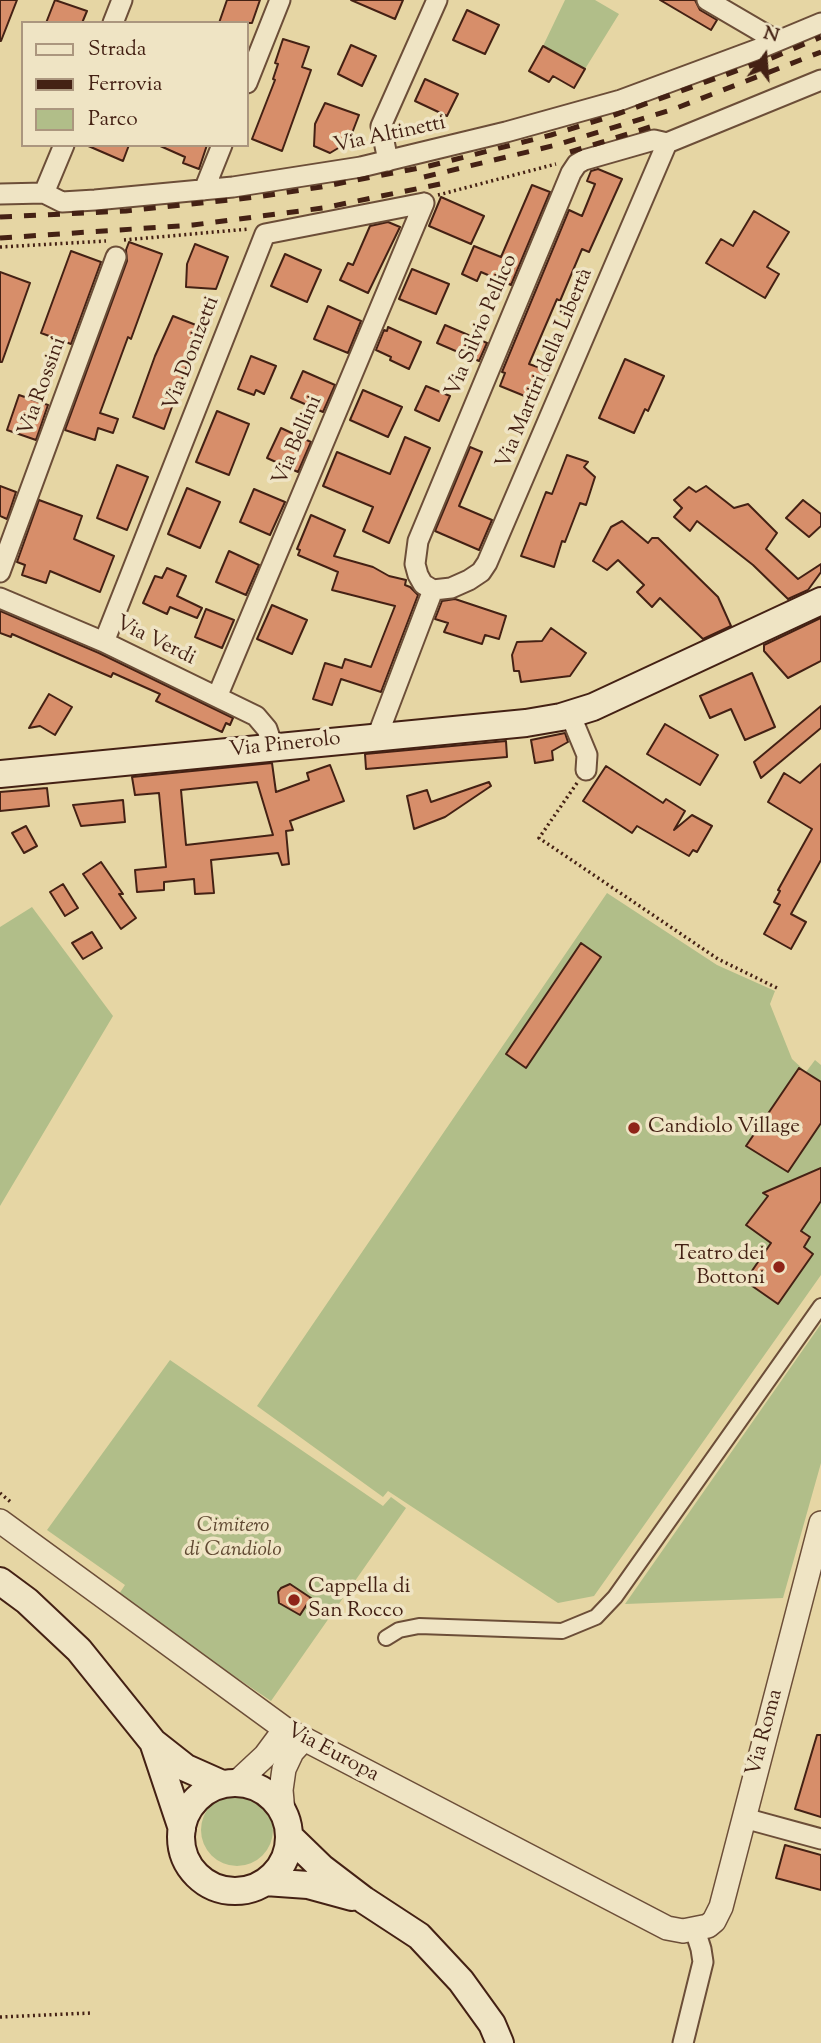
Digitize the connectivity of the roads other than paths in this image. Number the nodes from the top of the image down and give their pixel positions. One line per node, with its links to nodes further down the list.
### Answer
1 (122, 0): 5 (street)
2 (280, 0): 8 (street)
3 (437, 0): 13 (street)
4 (707, 0): 7 (street)
5 (114, 21)
6 (821, 23): 7 (street, Via Altinetti)
7 (777, 41): 13 (street, Via Altinetti)
8 (248, 80)
9 (821, 80): 10 (street)
10 (667, 143): 20 (street, Via Martiri della Libertà); 20 (street, Via Silvio Pellico)
11 (63, 147): 15 (street)
12 (221, 147): 14 (street)
13 (388, 161): 14 (street, Via Altinetti)
14 (204, 190): 15 (street, Via Altinetti)
15 (44, 193): 16 (street, Via Altinetti)
16 (0, 194)
17 (265, 234): 23 (street, Via Donizetti); 24 (street, Via Bellini)
18 (114, 246): 19 (street, Via Rossini)
19 (0, 572)
20 (433, 590): 26 (street)
21 (0, 598): 23 (street, Via Verdi)
22 (821, 601): 25 (main road, Via Pinerolo)
23 (104, 642): 24 (street, Via Verdi)
24 (217, 697): 27 (street, Via Verdi)
25 (570, 714): 26 (main road, Via Pinerolo); 28 (street)
26 (377, 737): 27 (main road, Via Pinerolo)
27 (273, 747): 29 (main road, Via Pinerolo)
28 (586, 770)
29 (0, 774)
30 (821, 1306): 34 (street)
31 (0, 1521): 35 (street, Via Europa)
32 (821, 1522): 38 (street, Via Roma)
33 (0, 1580): 36 (main road)
34 (386, 1638)
35 (294, 1735): 37 (street); 39 (street); 44 (street, Via Europa)
36 (153, 1742): 37 (main road); 40 (main road)
37 (229, 1784): 39 (main road); 40 (main road)
38 (744, 1818): 41 (street); 44 (street, Via Roma)
39 (286, 1824): 42 (main road); 43 (main road)
40 (182, 1829): 42 (main road)
41 (821, 1839)
42 (265, 1882): 43 (main road)
43 (364, 1900): 45 (main road)
44 (695, 1930): 46 (street)
45 (500, 2043)
46 (683, 2043)

